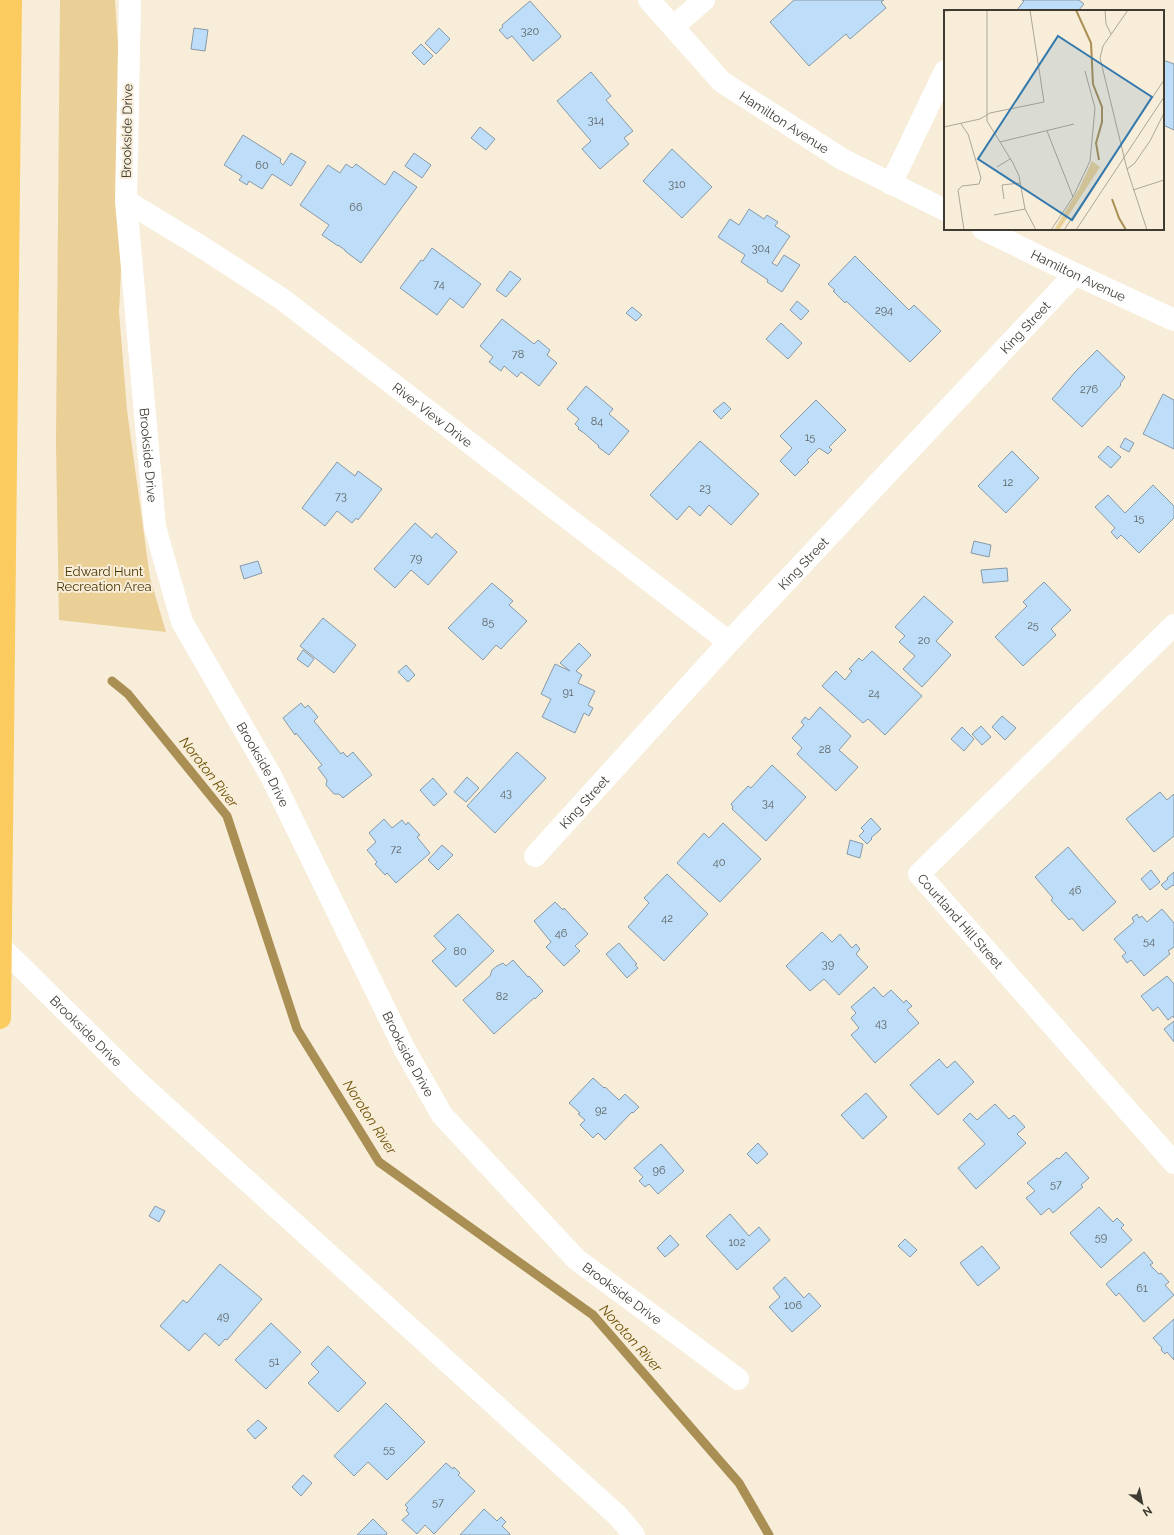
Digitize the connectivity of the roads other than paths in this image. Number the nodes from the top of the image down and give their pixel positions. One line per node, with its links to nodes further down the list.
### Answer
1 (11, 0): 17 (highway)
2 (130, 0): 8 (street, Brookside Drive)
3 (649, 0): 5 (street, Hamilton Avenue)
4 (704, 0): 5 (street)
5 (673, 27): 7 (street, Hamilton Avenue)
6 (944, 73): 7 (street)
7 (892, 184): 9 (street, Hamilton Avenue)
8 (126, 201): 14 (street, River View Drive); 20 (street, Brookside Drive)
9 (944, 210)
10 (985, 230): 11 (street, Hamilton Avenue)
11 (1075, 274): 12 (street, Hamilton Avenue); 14 (street, King Street)
12 (1174, 320)
13 (1174, 626): 19 (street, Courtland Hill Street)
14 (729, 642): 15 (street, King Street)
15 (535, 856)
16 (0, 946): 21 (street, Brookside Drive)
17 (0, 1005): 18 (highway)
18 (0, 1018)
19 (1174, 1163)
20 (738, 1379)
21 (634, 1535)

